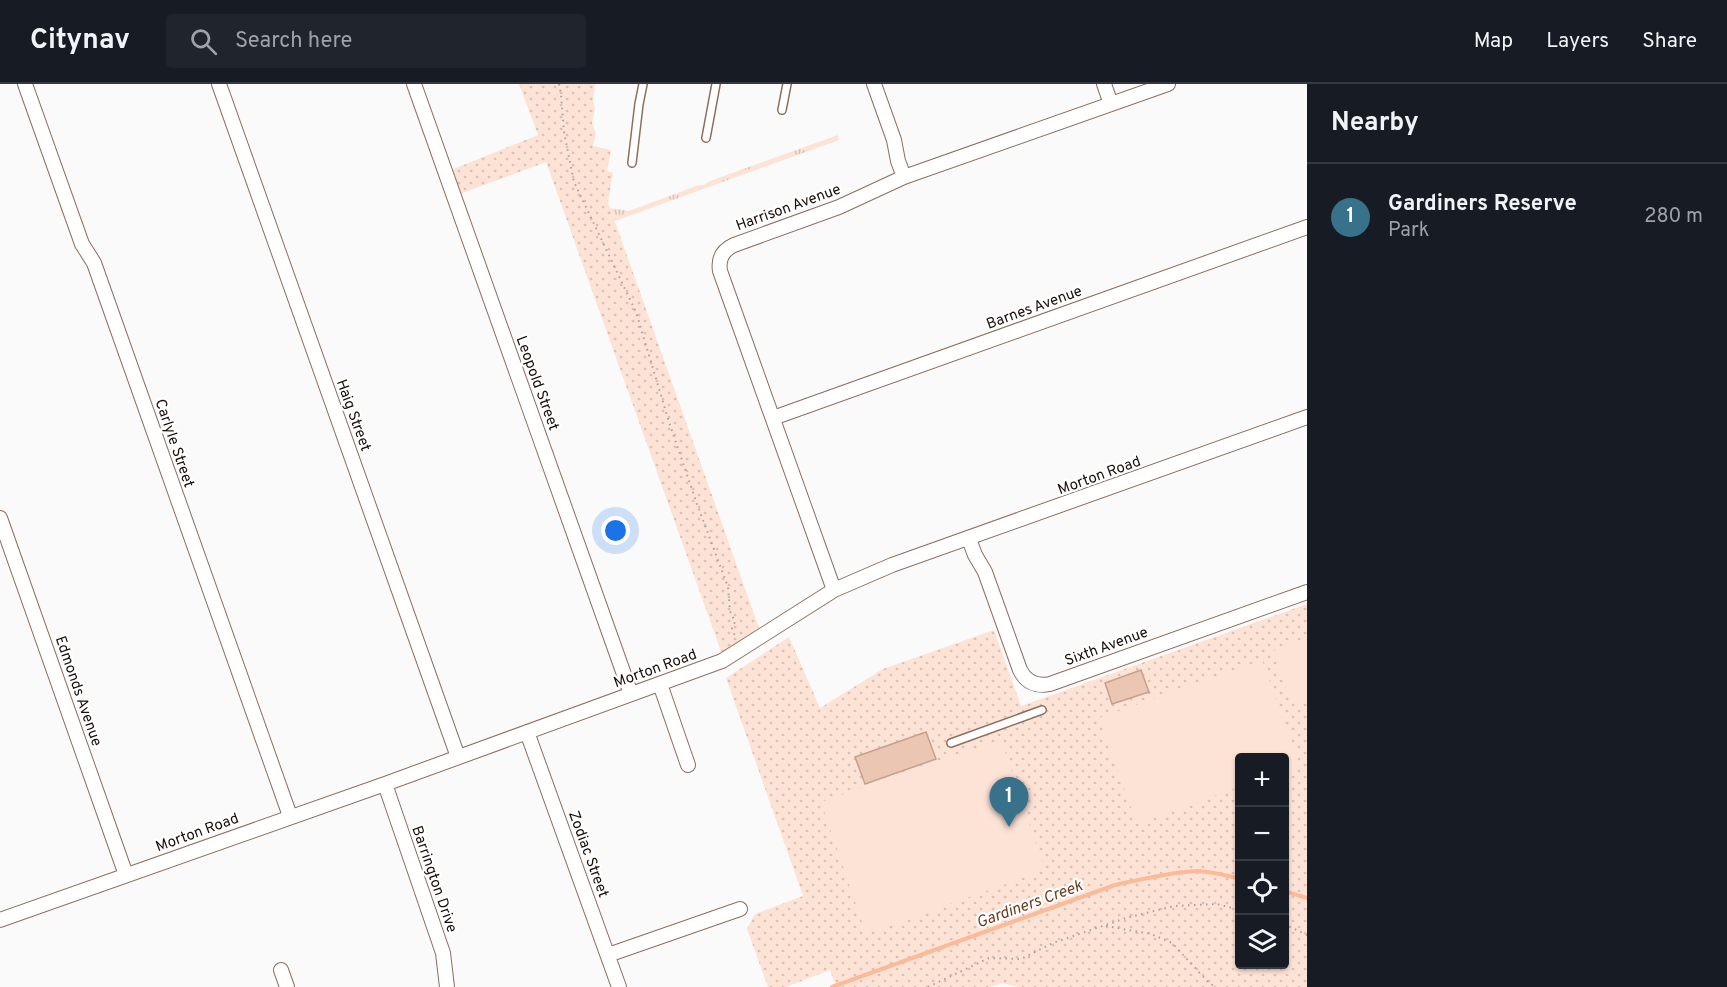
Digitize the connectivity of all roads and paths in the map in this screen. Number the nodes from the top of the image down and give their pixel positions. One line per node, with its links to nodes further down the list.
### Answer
1 (25, 84): 32 (street, Carlyle Street)
2 (219, 84): 29 (street, Haig Street)
3 (414, 84): 25 (street, Leopold Street)
4 (559, 84): 23 (path)
5 (643, 84): 14 (lane)
6 (716, 84): 13 (lane)
7 (787, 84): 12 (lane)
8 (874, 84): 15 (street)
9 (1104, 84): 11 (street)
10 (1168, 84): 11 (street, Harrison Avenue)
11 (1112, 104): 15 (street, Harrison Avenue)
12 (782, 110)
13 (706, 138)
14 (632, 163)
15 (907, 176): 18 (street, Harrison Avenue)
16 (1307, 227): 18 (street, Barnes Avenue)
17 (1307, 417): 20 (street, Morton Road)
18 (773, 418): 21 (street, Harrison Avenue)
19 (0, 518): 33 (street, Edmonds Avenue)
20 (973, 537): 21 (street, Morton Road); 22 (street, Sixth Avenue)
21 (834, 590): 23 (street, Morton Road)
22 (1307, 592)
23 (740, 651): 24 (street, Morton Road)
24 (660, 684): 25 (street, Morton Road); 30 (street)
25 (631, 694): 27 (street, Morton Road)
26 (1042, 710): 28 (lane)
27 (527, 732): 29 (street, Morton Road); 40 (street, Zodiac Street)
28 (951, 743)
29 (458, 757): 31 (street, Morton Road)
30 (688, 765)
31 (385, 784): 32 (street, Morton Road); 43 (street, Barrington Drive)
32 (290, 816): 33 (street, Morton Road)
33 (126, 875): 36 (street, Morton Road)
34 (740, 909): 40 (street)
35 (1235, 909): 37 (path)
36 (0, 920)
37 (1104, 926): 45 (path); 46 (path)
38 (1289, 926): 39 (path)
39 (1307, 935)
40 (608, 955): 44 (street, Zodiac Street)
41 (281, 970): 42 (street)
42 (287, 987)
43 (447, 987)
44 (619, 987)
45 (928, 987)
46 (1217, 987)

